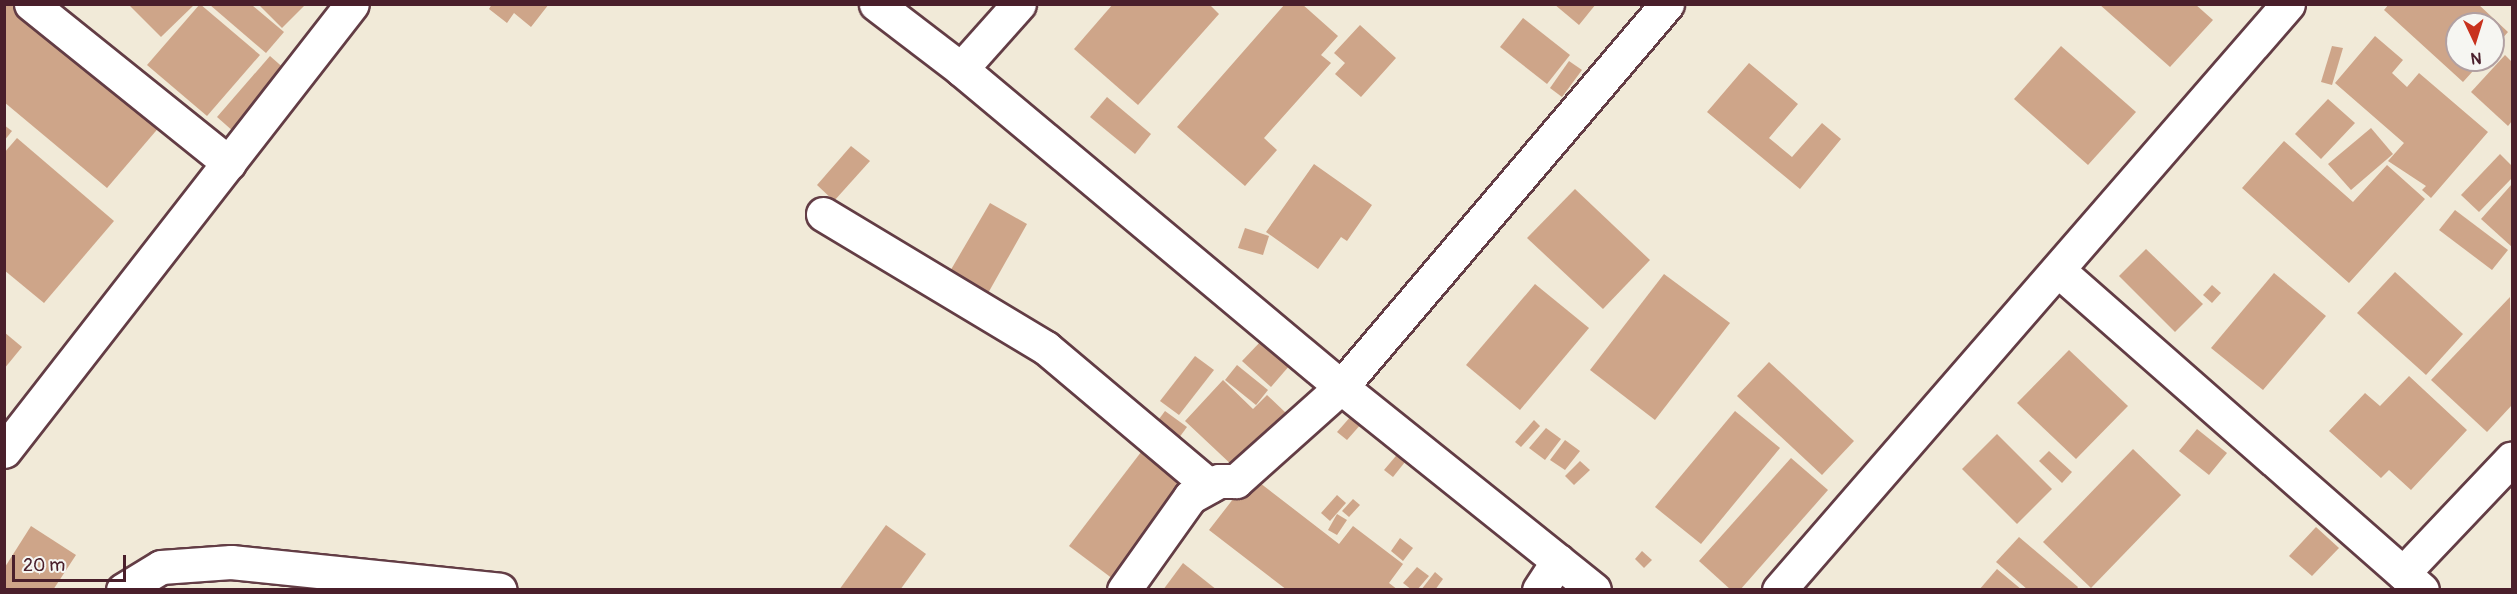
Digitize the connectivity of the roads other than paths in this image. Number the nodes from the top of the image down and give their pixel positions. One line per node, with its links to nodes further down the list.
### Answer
1 (31, 4): 8 (street)
2 (352, 4): 8 (street)
3 (876, 4): 7 (street)
4 (1019, 4): 7 (street)
5 (1667, 4): 11 (street)
6 (2288, 4): 10 (street)
7 (962, 69): 11 (street)
8 (229, 163): 12 (street)
9 (823, 214): 14 (street)
10 (2059, 271): 16 (street); 22 (street)
11 (1341, 387): 14 (street); 15 (street)
12 (4, 451)
13 (2512, 458): 16 (street)
14 (1210, 486): 19 (street)
15 (1558, 561): 20 (street); 21 (street)
16 (2413, 581)
17 (123, 590): 18 (street)
18 (501, 590)
19 (1124, 590)
20 (1539, 590)
21 (1594, 590)
22 (1779, 590)

